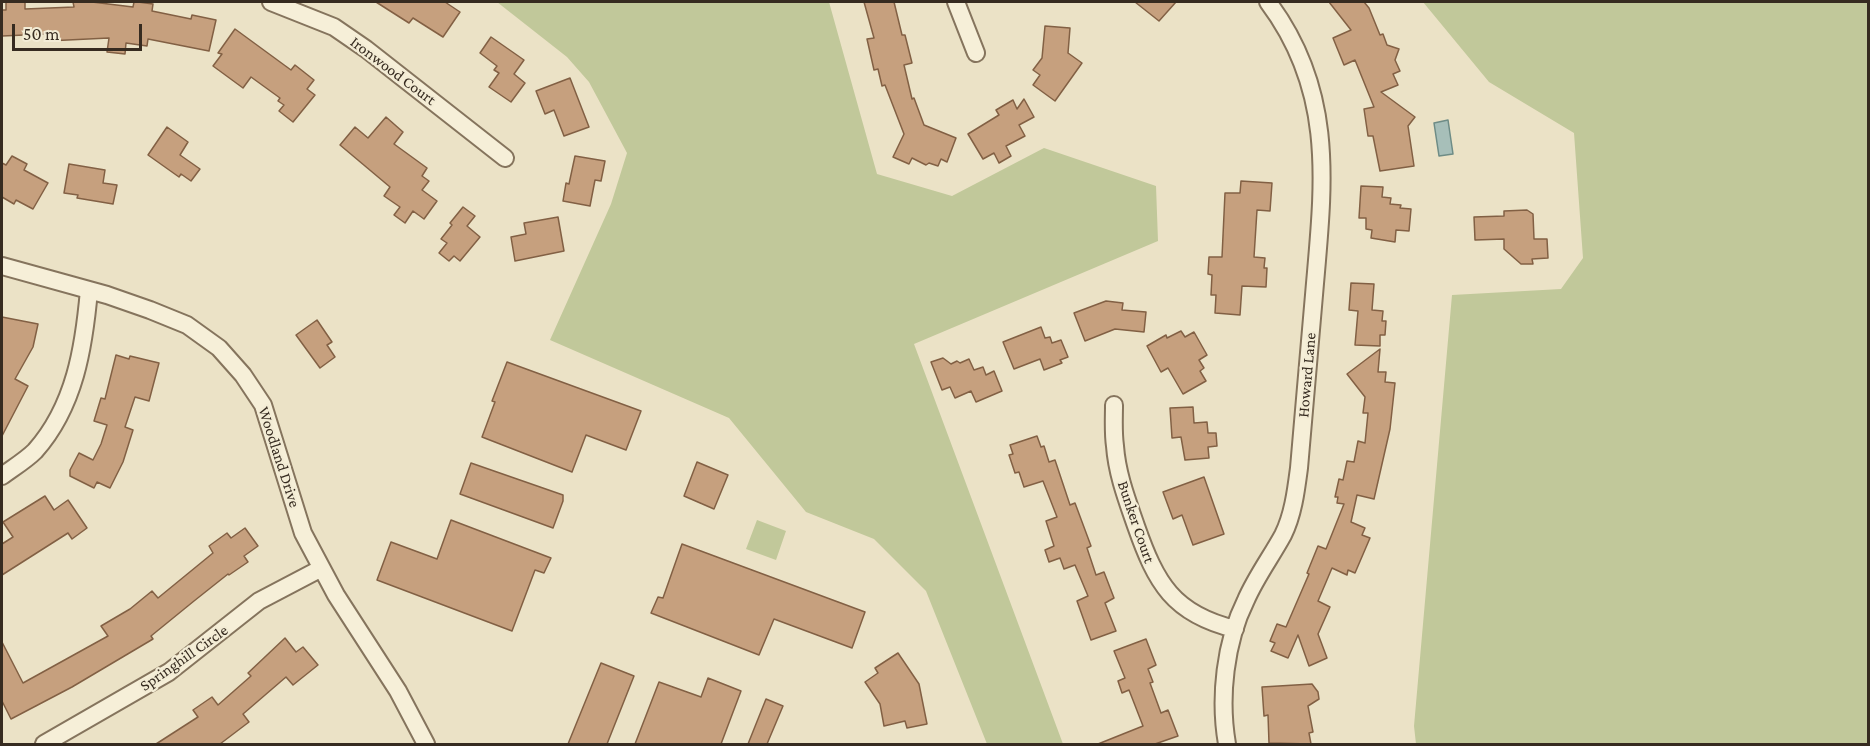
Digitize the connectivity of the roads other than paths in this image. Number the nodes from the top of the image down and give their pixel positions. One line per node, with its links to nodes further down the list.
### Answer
1 (271, 2): 5 (street, Ironwood Court)
2 (956, 2): 4 (street)
3 (1268, 2): 11 (street, Howard Lane)
4 (976, 53)
5 (505, 158)
6 (2, 266): 7 (street, Woodland Drive)
7 (89, 290): 9 (street); 10 (street, Woodland Drive)
8 (1114, 405): 11 (street, Bunker Court)
9 (2, 476)
10 (320, 569): 12 (street, Springhill Circle); 13 (street, Woodland Drive)
11 (1235, 629): 14 (street, Howard Lane)
12 (44, 744)
13 (426, 744)
14 (1227, 744)

